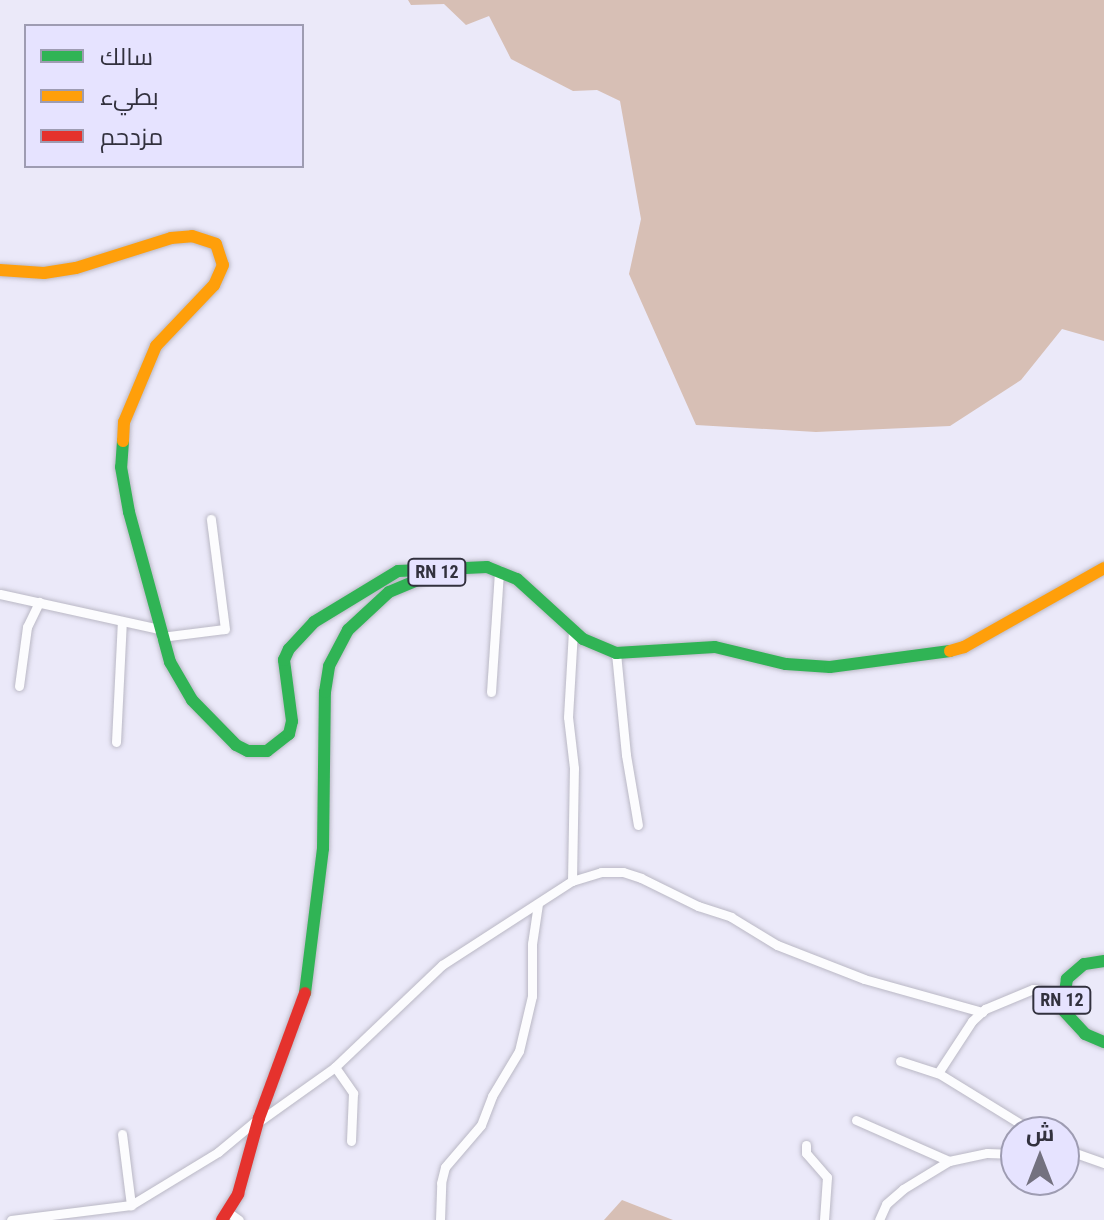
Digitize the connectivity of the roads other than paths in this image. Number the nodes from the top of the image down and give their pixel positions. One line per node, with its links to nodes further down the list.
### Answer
1 (0, 270): 10 (main road)
2 (211, 519): 10 (street)
3 (1104, 568): 11 (main road, RN 12)
4 (444, 569): 5 (main road, RN 12); 10 (main road); 26 (main road, RN 12)
5 (499, 570): 9 (main road, RN 12); 13 (street)
6 (0, 594): 7 (street)
7 (39, 602): 8 (street); 12 (street)
8 (122, 621): 10 (street); 14 (street)
9 (573, 631): 11 (main road, RN 12); 16 (street)
10 (160, 633)
11 (616, 653): 15 (street)
12 (19, 686)
13 (491, 692)
14 (116, 742)
15 (638, 825)
16 (572, 881): 17 (street); 20 (street)
17 (538, 904): 23 (street); 38 (street)
18 (1104, 961): 19 (main road, RN 12)
19 (1062, 993): 20 (street); 21 (main road, RN 12)
20 (982, 1012): 24 (street)
21 (1104, 1042)
22 (900, 1061): 24 (street)
23 (335, 1067): 26 (street); 29 (street)
24 (938, 1073): 25 (street)
25 (1008, 1116)
26 (259, 1120): 35 (street); 36 (main road, RN 12)
27 (856, 1120): 33 (street)
28 (122, 1134): 35 (street)
29 (351, 1141)
30 (806, 1145): 39 (street)
31 (1000, 1153): 33 (street)
32 (1080, 1155): 34 (street)
33 (949, 1161): 40 (street)
34 (1104, 1163)
35 (131, 1205): 37 (street)
36 (230, 1218)
37 (11, 1220)
38 (440, 1220)
39 (824, 1220)
40 (879, 1220)

